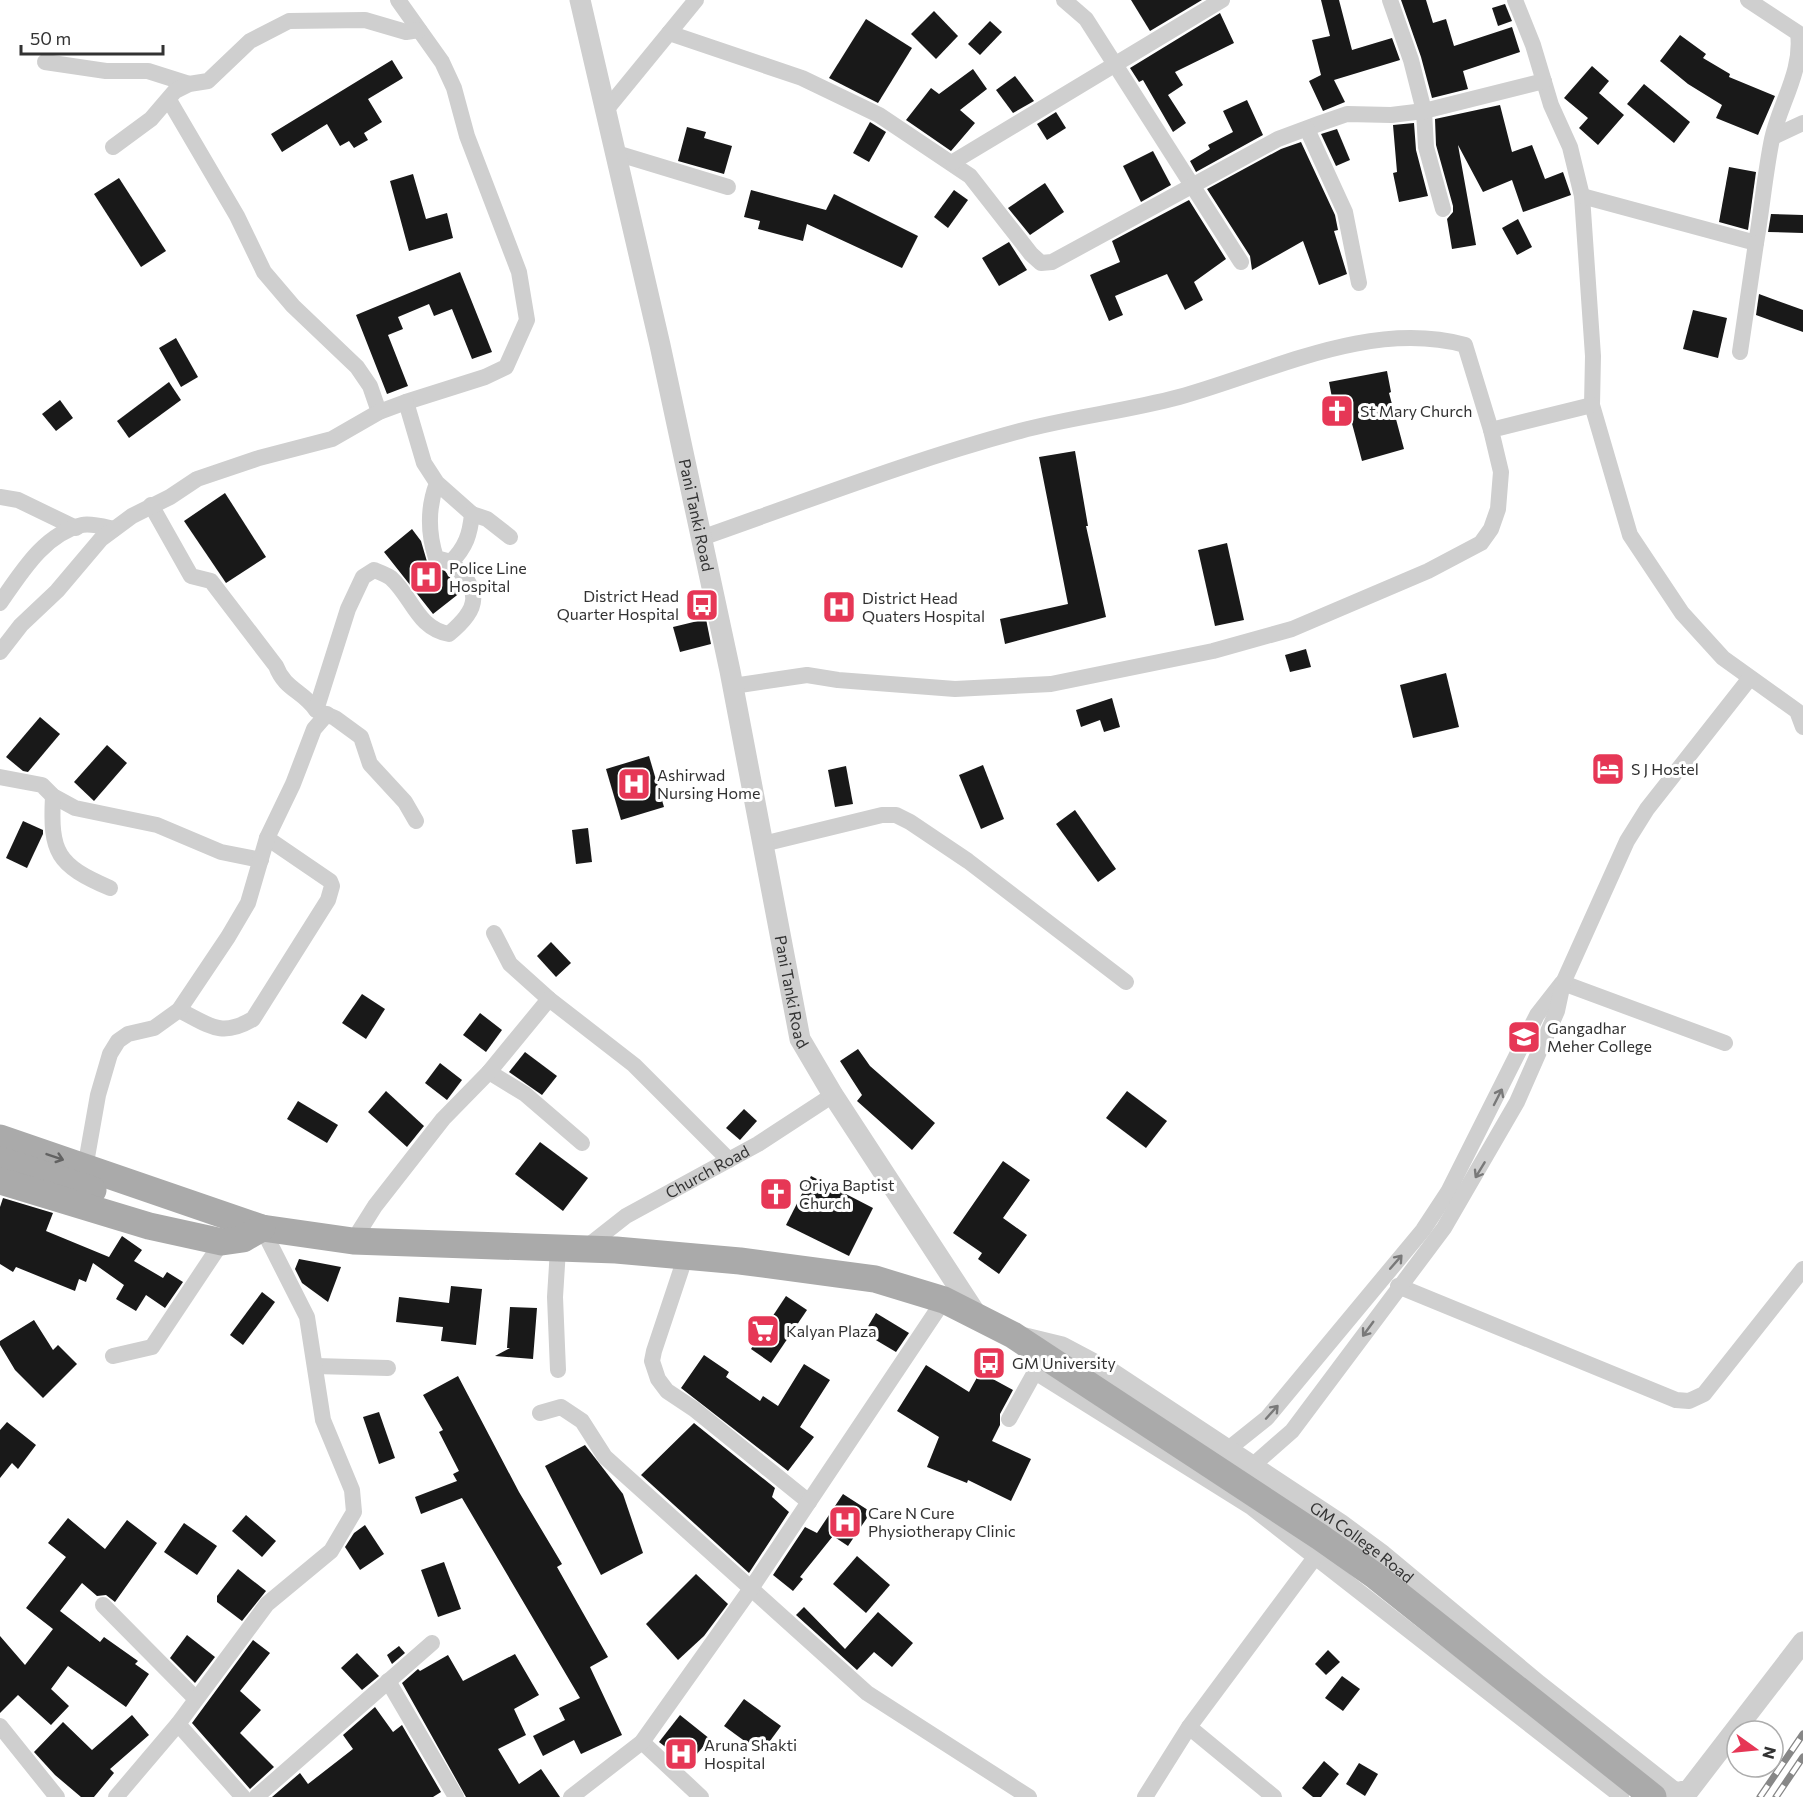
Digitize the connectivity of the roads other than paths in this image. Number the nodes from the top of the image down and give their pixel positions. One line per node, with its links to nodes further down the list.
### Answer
1 (398, 0): 9 (street)
2 (580, 0): 16 (street, Pani Tanki Road)
3 (696, 0): 10 (street)
4 (1064, 0): 12 (street)
5 (1390, 0): 17 (street)
6 (1515, 0): 13 (street)
7 (1748, 0): 20 (street)
8 (1212, 2): 12 (street)
9 (419, 30): 14 (street); 32 (street)
10 (669, 33): 16 (street); 23 (street)
11 (45, 62): 14 (street)
12 (1115, 64): 23 (street); 24 (street)
13 (1544, 81): 17 (street); 26 (street)
14 (189, 84): 15 (street)
15 (169, 100): 21 (street); 34 (street)
16 (606, 110): 22 (street, Pani Tanki Road)
17 (1424, 111): 19 (street); 27 (street)
18 (1803, 123): 20 (street)
19 (1307, 129): 24 (street); 30 (street)
20 (1773, 136): 28 (street)
21 (113, 147)
22 (616, 153): 25 (street); 43 (street, Pani Tanki Road)
23 (953, 162): 24 (street)
24 (1195, 186): 29 (street)
25 (728, 187)
26 (1582, 196): 28 (street); 33 (street)
27 (1443, 209)
28 (1756, 243): 31 (street)
29 (1241, 262)
30 (1359, 283)
31 (1740, 352)
32 (406, 402): 34 (street); 36 (street)
33 (1592, 405): 35 (street); 47 (street)
34 (379, 412): 38 (street)
35 (1491, 430): 43 (street); 48 (street)
36 (437, 483): 39 (street); 44 (street)
37 (0, 497): 40 (street)
38 (151, 505): 41 (street); 49 (street)
39 (472, 514): 42 (street); 44 (street)
40 (76, 528): 41 (street); 45 (street)
41 (114, 529): 46 (street)
42 (510, 537)
43 (701, 538): 48 (street, Pani Tanki Road)
44 (451, 561): 49 (street)
45 (0, 603)
46 (0, 652)
47 (1750, 678): 50 (street); 60 (street)
48 (733, 686): 55 (street, Pani Tanki Road)
49 (321, 712): 53 (street); 54 (street)
50 (1801, 716)
51 (0, 777): 52 (street)
52 (53, 796): 56 (street); 57 (street)
53 (416, 821)
54 (267, 838): 56 (street); 62 (street)
55 (763, 844): 59 (street); 65 (street, Pani Tanki Road)
56 (261, 860): 62 (street)
57 (110, 888)
58 (494, 933): 61 (street)
59 (1126, 982)
60 (1563, 983): 63 (street); 79 (street, one-way to 79); 90 (street, one-way to 60)
61 (549, 999): 64 (street); 69 (street)
62 (179, 1010): 70 (street)
63 (1725, 1043)
64 (489, 1072): 67 (street); 74 (street)
65 (832, 1095): 69 (street, Church Road); 81 (street)
66 (0, 1138): 70 (main road, one-way to 70)
67 (582, 1143)
68 (0, 1160): 73 (main road)
69 (729, 1160): 76 (street, Church Road)
70 (85, 1167): 72 (street); 73 (main road)
71 (0, 1181): 72 (main road)
72 (77, 1204): 75 (main road)
73 (262, 1228): 74 (main road); 75 (main road); 85 (street)
74 (353, 1241): 76 (main road)
75 (222, 1242): 83 (street)
76 (570, 1250): 77 (main road); 87 (street)
77 (685, 1258): 80 (main road); 92 (street)
78 (1803, 1269): 79 (street)
79 (1398, 1286): 91 (street, one-way to 91)
80 (945, 1300): 81 (main road); 92 (street)
81 (978, 1317): 82 (main road)
82 (1013, 1335): 84 (main road); 90 (street, GM College Road)
83 (113, 1356)
84 (1038, 1360): 89 (street); 93 (street); 115 (main road)
85 (315, 1366): 86 (street); 99 (street)
86 (388, 1368)
87 (558, 1370)
88 (540, 1413): 94 (street)
89 (1009, 1419)
90 (1227, 1450): 91 (street, GM College Road)
91 (1252, 1466): 96 (street, GM College Road)
92 (809, 1502): 94 (street)
93 (1316, 1556): 102 (street); 104 (street)
94 (750, 1590): 103 (street); 112 (street)
95 (103, 1605): 99 (street)
96 (1803, 1642)
97 (432, 1643): 98 (street)
98 (388, 1681): 108 (street); 109 (street)
99 (196, 1700): 100 (street)
100 (178, 1724): 106 (street); 107 (street)
101 (0, 1726): 105 (street)
102 (1189, 1727): 113 (street); 114 (street)
103 (642, 1742): 110 (street); 111 (street)
104 (1621, 1796)
105 (57, 1797)
106 (116, 1797)
107 (243, 1797)
108 (256, 1797)
109 (456, 1797)
110 (571, 1797)
111 (701, 1797)
112 (1029, 1797)
113 (1145, 1797)
114 (1274, 1797)
115 (1653, 1797)

